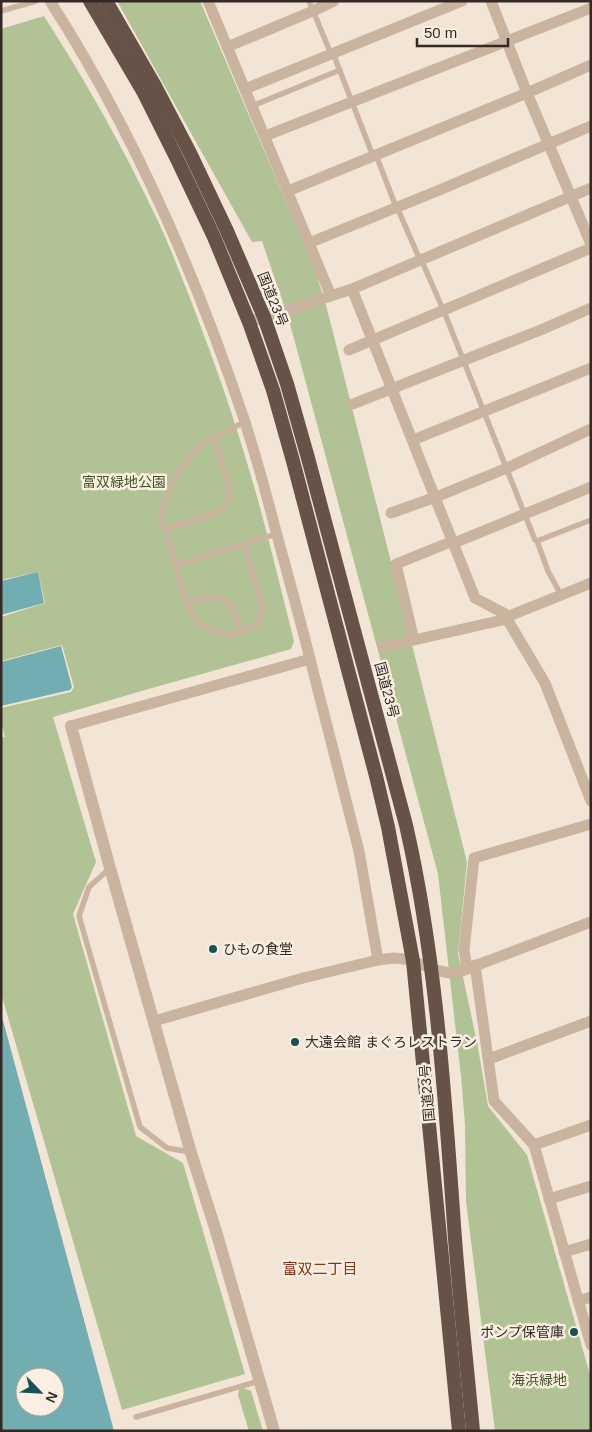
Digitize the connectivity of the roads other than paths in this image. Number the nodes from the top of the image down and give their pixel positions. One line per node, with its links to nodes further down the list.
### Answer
1 (36, 1): 11 (lane)
2 (50, 1): 46 (street)
3 (90, 1): 38 (highway, 国道23号)
4 (106, 1): 37 (highway, 国道23号)
5 (208, 1): 13 (street)
6 (334, 1): 9 (street)
7 (462, 1): 14 (street)
8 (491, 1): 12 (street)
9 (311, 6): 13 (street); 14 (lane)
10 (591, 8): 12 (street)
11 (1, 11)
12 (507, 41): 18 (street); 19 (street)
13 (228, 47): 17 (street)
14 (332, 54): 16 (lane); 17 (street)
15 (591, 65): 18 (street)
16 (340, 70): 19 (lane); 20 (lane)
17 (245, 89): 20 (street)
18 (527, 93): 23 (street); 24 (street)
19 (352, 102): 22 (street); 24 (lane)
20 (252, 106): 22 (street)
21 (591, 126): 23 (street)
22 (265, 136): 26 (street)
23 (548, 143): 27 (street); 28 (street)
24 (374, 156): 26 (street); 28 (lane)
25 (591, 188): 27 (street)
26 (288, 191): 29 (street)
27 (571, 195): 30 (street); 32 (street)
28 (396, 207): 29 (street); 32 (lane)
29 (309, 243): 34 (street)
30 (591, 244)
31 (591, 248): 36 (street)
32 (421, 259): 33 (street); 36 (lane)
33 (352, 289): 34 (street); 39 (street)
34 (331, 296): 37 (street)
35 (591, 308): 41 (street)
36 (444, 310): 39 (street); 41 (lane)
37 (264, 317): 38 (street); 78 (highway, 国道23号)
38 (249, 322): 76 (highway, 国道23号)
39 (372, 340): 40 (street); 43 (street)
40 (349, 350)
41 (464, 360): 43 (street); 45 (lane)
42 (591, 368): 45 (street)
43 (392, 388): 44 (street); 49 (street)
44 (353, 404)
45 (483, 411): 49 (street); 50 (lane)
46 (245, 422): 48 (lane); 57 (street)
47 (591, 429): 50 (street)
48 (214, 437): 56 (lane); 56 (lane)
49 (413, 440): 52 (street)
50 (507, 468): 52 (street); 54 (lane)
51 (591, 487): 54 (street)
52 (436, 498): 53 (street); 59 (street)
53 (391, 513)
54 (525, 515): 58 (lane); 59 (street)
55 (591, 520): 58 (lane)
56 (165, 529): 61 (lane)
57 (277, 534): 60 (lane); 69 (street)
58 (537, 541): 63 (lane)
59 (454, 542): 65 (street); 67 (street)
60 (244, 545): 61 (lane); 66 (lane)
61 (176, 565): 64 (lane)
62 (591, 583): 63 (street)
63 (561, 595): 65 (street)
64 (187, 603): 66 (lane); 66 (lane)
65 (508, 618): 67 (street); 71 (street)
66 (241, 632)
67 (414, 640): 68 (street)
68 (384, 647)
69 (310, 659): 70 (street); 75 (street)
70 (71, 726): 73 (street)
71 (591, 801)
72 (591, 824): 77 (street)
73 (110, 868): 79 (street); 84 (lane)
74 (591, 922): 77 (street)
75 (378, 960): 76 (street); 79 (street)
76 (413, 962): 78 (street); 95 (highway, 国道23号)
77 (471, 967): 78 (street); 81 (street)
78 (431, 968): 96 (highway, 国道23号)
79 (154, 1021): 84 (street)
80 (591, 1021): 81 (street)
81 (489, 1059): 83 (street)
82 (591, 1125): 83 (street)
83 (534, 1145): 86 (street)
84 (191, 1152): 92 (street)
85 (591, 1186): 86 (street)
86 (549, 1199): 88 (street)
87 (591, 1244): 88 (street)
88 (564, 1252): 90 (street)
89 (591, 1298): 90 (street)
90 (578, 1302): 91 (street)
91 (591, 1345)
92 (260, 1380): 93 (lane); 94 (street)
93 (136, 1417)
94 (274, 1431)
95 (459, 1431)
96 (474, 1431)

